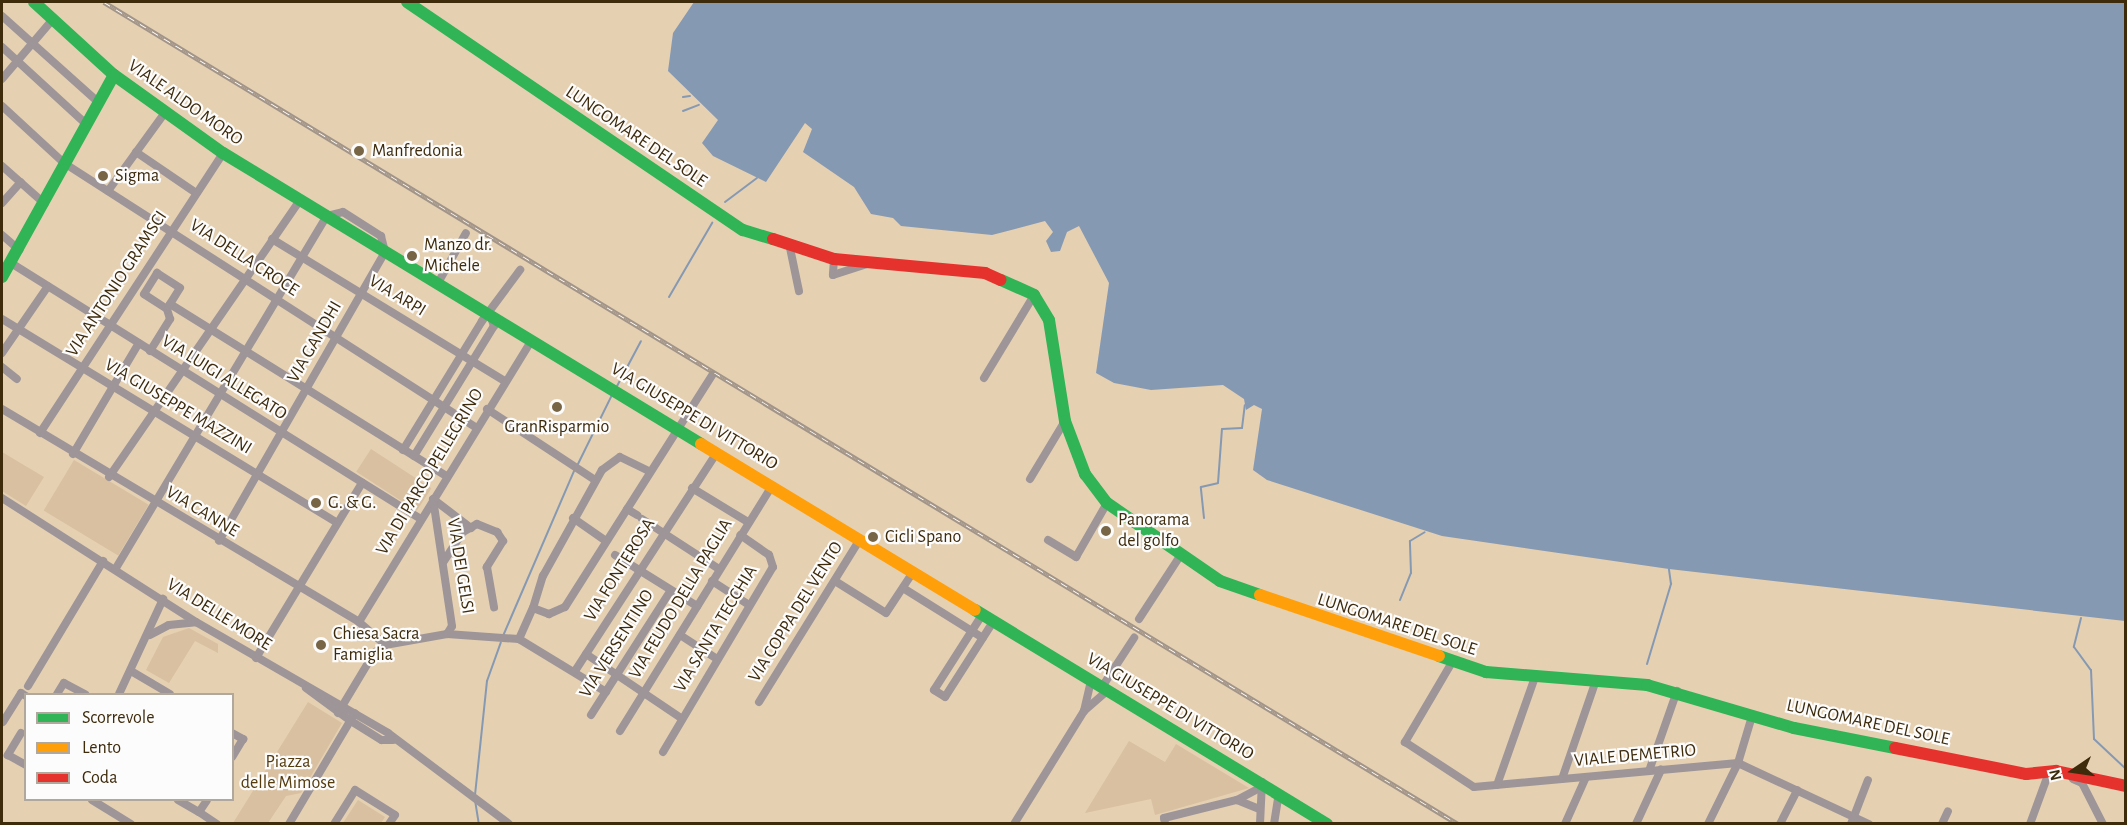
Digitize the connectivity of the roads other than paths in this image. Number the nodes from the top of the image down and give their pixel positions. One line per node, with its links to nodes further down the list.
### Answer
1 (34, 2): 4 (street, VIALE ALDO MORO)
2 (407, 2): 29 (street, LUNGOMARE DEL SOLE)
3 (2, 16): 5 (street)
4 (54, 18): 5 (street); 8 (street, VIALE ALDO MORO)
5 (33, 45): 7 (street); 10 (street)
6 (2, 47): 7 (street)
7 (17, 61): 9 (street); 13 (street)
8 (114, 75): 10 (street); 12 (street, VIALE ALDO MORO)
9 (2, 79)
10 (97, 101): 13 (street)
11 (2, 106): 16 (street, VIA DELLA CROCE)
12 (164, 114): 14 (street); 15 (street, VIALE ALDO MORO)
13 (86, 124): 16 (street)
14 (136, 152): 19 (street); 20 (street)
15 (223, 153): 20 (street, VIA ANTONIO GRAMSCI); 21 (street, VIALE ALDO MORO)
16 (64, 164): 19 (street, VIA DELLA CROCE); 23 (street)
17 (2, 166): 18 (street)
18 (21, 182): 22 (street); 23 (street)
19 (108, 191): 25 (street, VIA DELLA CROCE)
20 (196, 193): 25 (street, VIA ANTONIO GRAMSCI)
21 (301, 199): 24 (street, VIALE ALDO MORO); 28 (street)
22 (2, 203)
23 (45, 204): 30 (street)
24 (327, 216): 31 (street, VIALE ALDO MORO); 32 (street)
25 (172, 230): 36 (street, VIA DELLA CROCE); 45 (street, VIA ANTONIO GRAMSCI)
26 (466, 233): 37 (street)
27 (2, 235): 30 (street)
28 (272, 239): 32 (street, VIA ARPI); 36 (street)
29 (790, 248): 39 (street); 41 (street, LUNGOMARE DEL SOLE)
30 (19, 250): 33 (street)
31 (386, 252): 37 (street, VIA GIUSEPPE DI VITTORIO); 40 (street, VIA GANDHI)
32 (302, 258): 40 (street, VIA ARPI); 42 (street)
33 (11, 263): 35 (street); 38 (street, VIA LUIGI ALLEGATO)
34 (520, 270): 43 (street)
35 (2, 277)
36 (243, 277): 42 (street, VIA DELLA CROCE); 47 (street)
37 (438, 283): 43 (street, VIA GIUSEPPE DI VITTORIO)
38 (48, 286): 45 (street, VIA LUIGI ALLEGATO); 46 (street)
39 (800, 291)
40 (362, 294): 48 (street, VIA GANDHI); 54 (street, VIA ARPI)
41 (1034, 296): 60 (street); 71 (street, LUNGOMARE DEL SOLE)
42 (278, 299): 48 (street, VIA DELLA CROCE); 52 (street)
43 (490, 314): 49 (street, VIA GIUSEPPE DI VITTORIO); 54 (street); 55 (street)
44 (2, 319): 46 (street, VIA GIUSEPPE MAZZINI)
45 (110, 324): 50 (street, VIA LUIGI ALLEGATO); 57 (street, VIA ANTONIO GRAMSCI)
46 (16, 328): 53 (street); 57 (street, VIA GIUSEPPE MAZZINI)
47 (209, 330): 51 (street); 52 (street); 58 (street)
48 (337, 338): 64 (street, VIA GANDHI); 66 (street, VIA DELLA CROCE)
49 (532, 340): 62 (street, VIA DI PARCO PELLEGRINO); 73 (street, VIA GIUSEPPE DI VITTORIO)
50 (139, 343): 51 (street, VIA LUIGI ALLEGATO); 63 (street)
51 (150, 351): 58 (street, VIA LUIGI ALLEGATO)
52 (246, 352): 64 (street); 65 (street)
53 (2, 353)
54 (461, 354): 55 (street, VIA ARPI); 66 (street)
55 (472, 360): 62 (street, VIA ARPI); 67 (street)
56 (2, 367): 61 (street)
57 (82, 368): 63 (street, VIA GIUSEPPE MAZZINI); 74 (street, VIA ANTONIO GRAMSCI)
58 (181, 371): 65 (street, VIA LUIGI ALLEGATO); 70 (street)
59 (712, 375): 73 (street)
60 (984, 378)
61 (17, 379)
62 (505, 381): 69 (street, VIA DI PARCO PELLEGRINO)
63 (113, 386): 70 (street, VIA GIUSEPPE MAZZINI); 79 (street)
64 (307, 390): 75 (street, VIA GANDHI); 77 (street)
65 (220, 396): 75 (street, VIA LUIGI ALLEGATO); 76 (street)
66 (433, 400): 67 (street, VIA DELLA CROCE); 77 (street)
67 (444, 407): 72 (street, VIA DELLA CROCE); 80 (street)
68 (2, 409): 74 (street, VIA CANNE)
69 (487, 409): 72 (street, VIA DI PARCO PELLEGRINO); 86 (street)
70 (154, 411): 76 (street, VIA GIUSEPPE MAZZINI); 84 (street)
71 (1065, 421): 85 (street); 93 (street, LUNGOMARE DEL SOLE)
72 (475, 427): 83 (street, VIA DI PARCO PELLEGRINO)
73 (677, 427): 78 (street, VIA GIUSEPPE DI VITTORIO); 81 (street)
74 (40, 433): 79 (street, VIA CANNE)
75 (282, 433): 82 (street, VIA GANDHI); 87 (street, VIA LUIGI ALLEGATO)
76 (195, 436): 82 (street, VIA GIUSEPPE MAZZINI); 92 (street)
77 (403, 450): 80 (street)
78 (717, 452): 88 (street, VIA GIUSEPPE DI VITTORIO); 89 (street, VIA FONTEROSA)
79 (73, 454): 84 (street, VIA CANNE)
80 (414, 456): 83 (street)
81 (649, 471): 86 (street); 94 (street)
82 (259, 475): 98 (street, VIA GIUSEPPE MAZZINI); 105 (street, VIA GANDHI)
83 (446, 476): 91 (street, VIA DI PARCO PELLEGRINO)
84 (109, 477): 92 (street, VIA CANNE)
85 (1030, 479)
86 (595, 480): 95 (street)
87 (362, 483): 96 (street, VIA LUIGI ALLEGATO); 98 (street)
88 (772, 486): 97 (street, VIA FEUDO DELLA PAGLIA); 102 (street, VIA GIUSEPPE DI VITTORIO)
89 (692, 488): 97 (street); 100 (street, VIA FONTEROSA)
90 (2, 498): 108 (street, VIA DELLE MORE)
91 (433, 499): 96 (street, VIA DI PARCO PELLEGRINO); 99 (street); 109 (street, VIA DEI GELSI)
92 (155, 503): 105 (street, VIA CANNE); 110 (street)
93 (1107, 503): 103 (street); 107 (street, LUNGOMARE DEL SOLE)
94 (627, 509): 100 (street); 104 (street)
95 (573, 518): 104 (street); 123 (street)
96 (421, 519): 127 (street, VIA DI PARCO PELLEGRINO)
97 (748, 522): 101 (street, VIA FEUDO DELLA PAGLIA)
98 (337, 523): 116 (street)
99 (471, 528): 109 (street); 122 (street)
100 (663, 533): 111 (street); 112 (street, VIA FONTEROSA)
101 (740, 535): 111 (street, VIA FEUDO DELLA PAGLIA); 120 (street, VIA SANTA TECCHIA)
102 (860, 539): 113 (street, VIA GIUSEPPE DI VITTORIO); 114 (street, VIA COPPA DEL VENTO)
103 (1048, 540)
104 (606, 541): 123 (street)
105 (219, 542): 116 (street, VIA CANNE)
106 (615, 555): 112 (street)
107 (1180, 556): 125 (street); 140 (street, LUNGOMARE DEL SOLE)
108 (103, 561): 110 (street, VIA DELLE MORE); 147 (street)
109 (444, 561): 130 (street, VIA DEI GELSI)
110 (116, 568): 119 (street, VIA DELLE MORE)
111 (719, 569): 115 (street, VIA FEUDO DELLA PAGLIA)
112 (640, 571): 118 (street); 137 (street, VIA FONTEROSA)
113 (913, 572): 117 (street); 124 (street, VIA GIUSEPPE DI VITTORIO)
114 (835, 580): 117 (street); 155 (street, VIA COPPA DEL VENTO)
115 (712, 581): 120 (street); 121 (street, VIA FEUDO DELLA PAGLIA)
116 (299, 586): 127 (street, VIA CANNE); 138 (street)
117 (903, 588): 129 (street)
118 (671, 590): 121 (street); 143 (street, VIA VERSENTINO)
119 (163, 599): 126 (street, VIA DELLE MORE); 131 (street)
120 (749, 605): 139 (street, VIA SANTA TECCHIA)
121 (697, 606): 132 (street, VIA FEUDO DELLA PAGLIA)
122 (494, 607)
123 (533, 608): 135 (street)
124 (982, 615): 128 (street, VIA GIUSEPPE DI VITTORIO); 129 (street)
125 (1139, 619)
126 (196, 622): 131 (street); 138 (street, VIA DELLE MORE)
127 (359, 622): 136 (street, VIA CANNE)
128 (993, 622): 133 (street); 146 (street, VIA GIUSEPPE DI VITTORIO)
129 (972, 630): 133 (street); 133 (street)
130 (447, 634): 135 (street); 136 (street, VIA DEI GELSI)
131 (150, 635): 141 (street)
132 (680, 635): 139 (street); 154 (street, VIA FEUDO DELLA PAGLIA)
133 (983, 638)
134 (1134, 638): 146 (street)
135 (519, 639): 142 (street)
136 (385, 645): 156 (street)
137 (586, 654): 142 (street, VIA FONTEROSA); 143 (street)
138 (256, 658): 156 (street, VIA DELLE MORE)
139 (717, 659): 161 (street, VIA SANTA TECCHIA)
140 (1451, 664): 144 (street, LUNGOMARE DEL SOLE); 176 (street, VIALE DEMETRIO)
141 (131, 671): 152 (street); 153 (street)
142 (575, 671): 149 (street)
143 (615, 676): 149 (street, VIA VERSENTINO); 154 (street)
144 (1535, 677): 145 (street, LUNGOMARE DEL SOLE); 176 (street)
145 (1596, 680): 148 (street, LUNGOMARE DEL SOLE); 174 (street)
146 (1100, 686): 157 (street); 157 (street); 177 (street, VIA GIUSEPPE DI VITTORIO)
147 (27, 691): 162 (street)
148 (1677, 691): 159 (street, LUNGOMARE DEL SOLE); 171 (street)
149 (606, 692): 158 (street, VIA VERSENTINO)
150 (58, 693): 151 (street)
151 (83, 693)
152 (120, 693)
153 (168, 693)
154 (643, 694): 161 (street); 163 (street, VIA FEUDO DELLA PAGLIA)
155 (759, 702)
156 (340, 709): 160 (street, VIA DELLE MORE)
157 (1084, 711): 191 (street)
158 (591, 715)
159 (1752, 716): 168 (street); 172 (street, LUNGOMARE DEL SOLE)
160 (353, 717): 190 (street); 196 (street, VIA DELLE MORE)
161 (681, 718): 166 (street, VIA SANTA TECCHIA)
162 (3, 722)
163 (620, 731)
164 (21, 734): 169 (street)
165 (234, 734): 167 (street)
166 (663, 752)
167 (234, 754)
168 (1738, 763): 170 (street, VIALE DEMETRIO); 179 (street, VIALE DEMETRIO); 203 (street)
169 (24, 764)
170 (1661, 770): 171 (street, VIALE DEMETRIO); 202 (street)
171 (1649, 771): 173 (street, VIALE DEMETRIO)
172 (2053, 772): 178 (street, LUNGOMARE DEL SOLE); 207 (street); 208 (street)
173 (1586, 777): 174 (street, VIALE DEMETRIO); 201 (street)
174 (1562, 779): 176 (street, VIALE DEMETRIO)
175 (1869, 780): 189 (street)
176 (1497, 785)
177 (1260, 786): 180 (street, VIA GIUSEPPE DI VITTORIO); 181 (street); 185 (street)
178 (2124, 786)
179 (1797, 790): 189 (street, VIALE DEMETRIO); 204 (street)
180 (1279, 794): 188 (street, VIA GIUSEPPE DI VITTORIO); 199 (street)
181 (1237, 800): 185 (street); 197 (street)
182 (94, 801): 192 (street)
183 (180, 801): 187 (street)
184 (206, 801): 187 (street)
185 (1259, 809): 198 (street)
186 (1948, 811): 206 (street)
187 (199, 812): 193 (street)
188 (1308, 817): 200 (street, VIA GIUSEPPE DI VITTORIO)
189 (1853, 820): 205 (street, VIALE DEMETRIO)
190 (293, 822)
191 (1014, 823)
192 (131, 824)
193 (217, 824)
194 (334, 824): 195 (street)
195 (389, 824)
196 (509, 824)
197 (1165, 824)
198 (1260, 824)
199 (1274, 824)
200 (1328, 824)
201 (1564, 824)
202 (1636, 824)
203 (1708, 824)
204 (1780, 824)
205 (1869, 824)
206 (1942, 824)
207 (2030, 824)
208 (2103, 824)

